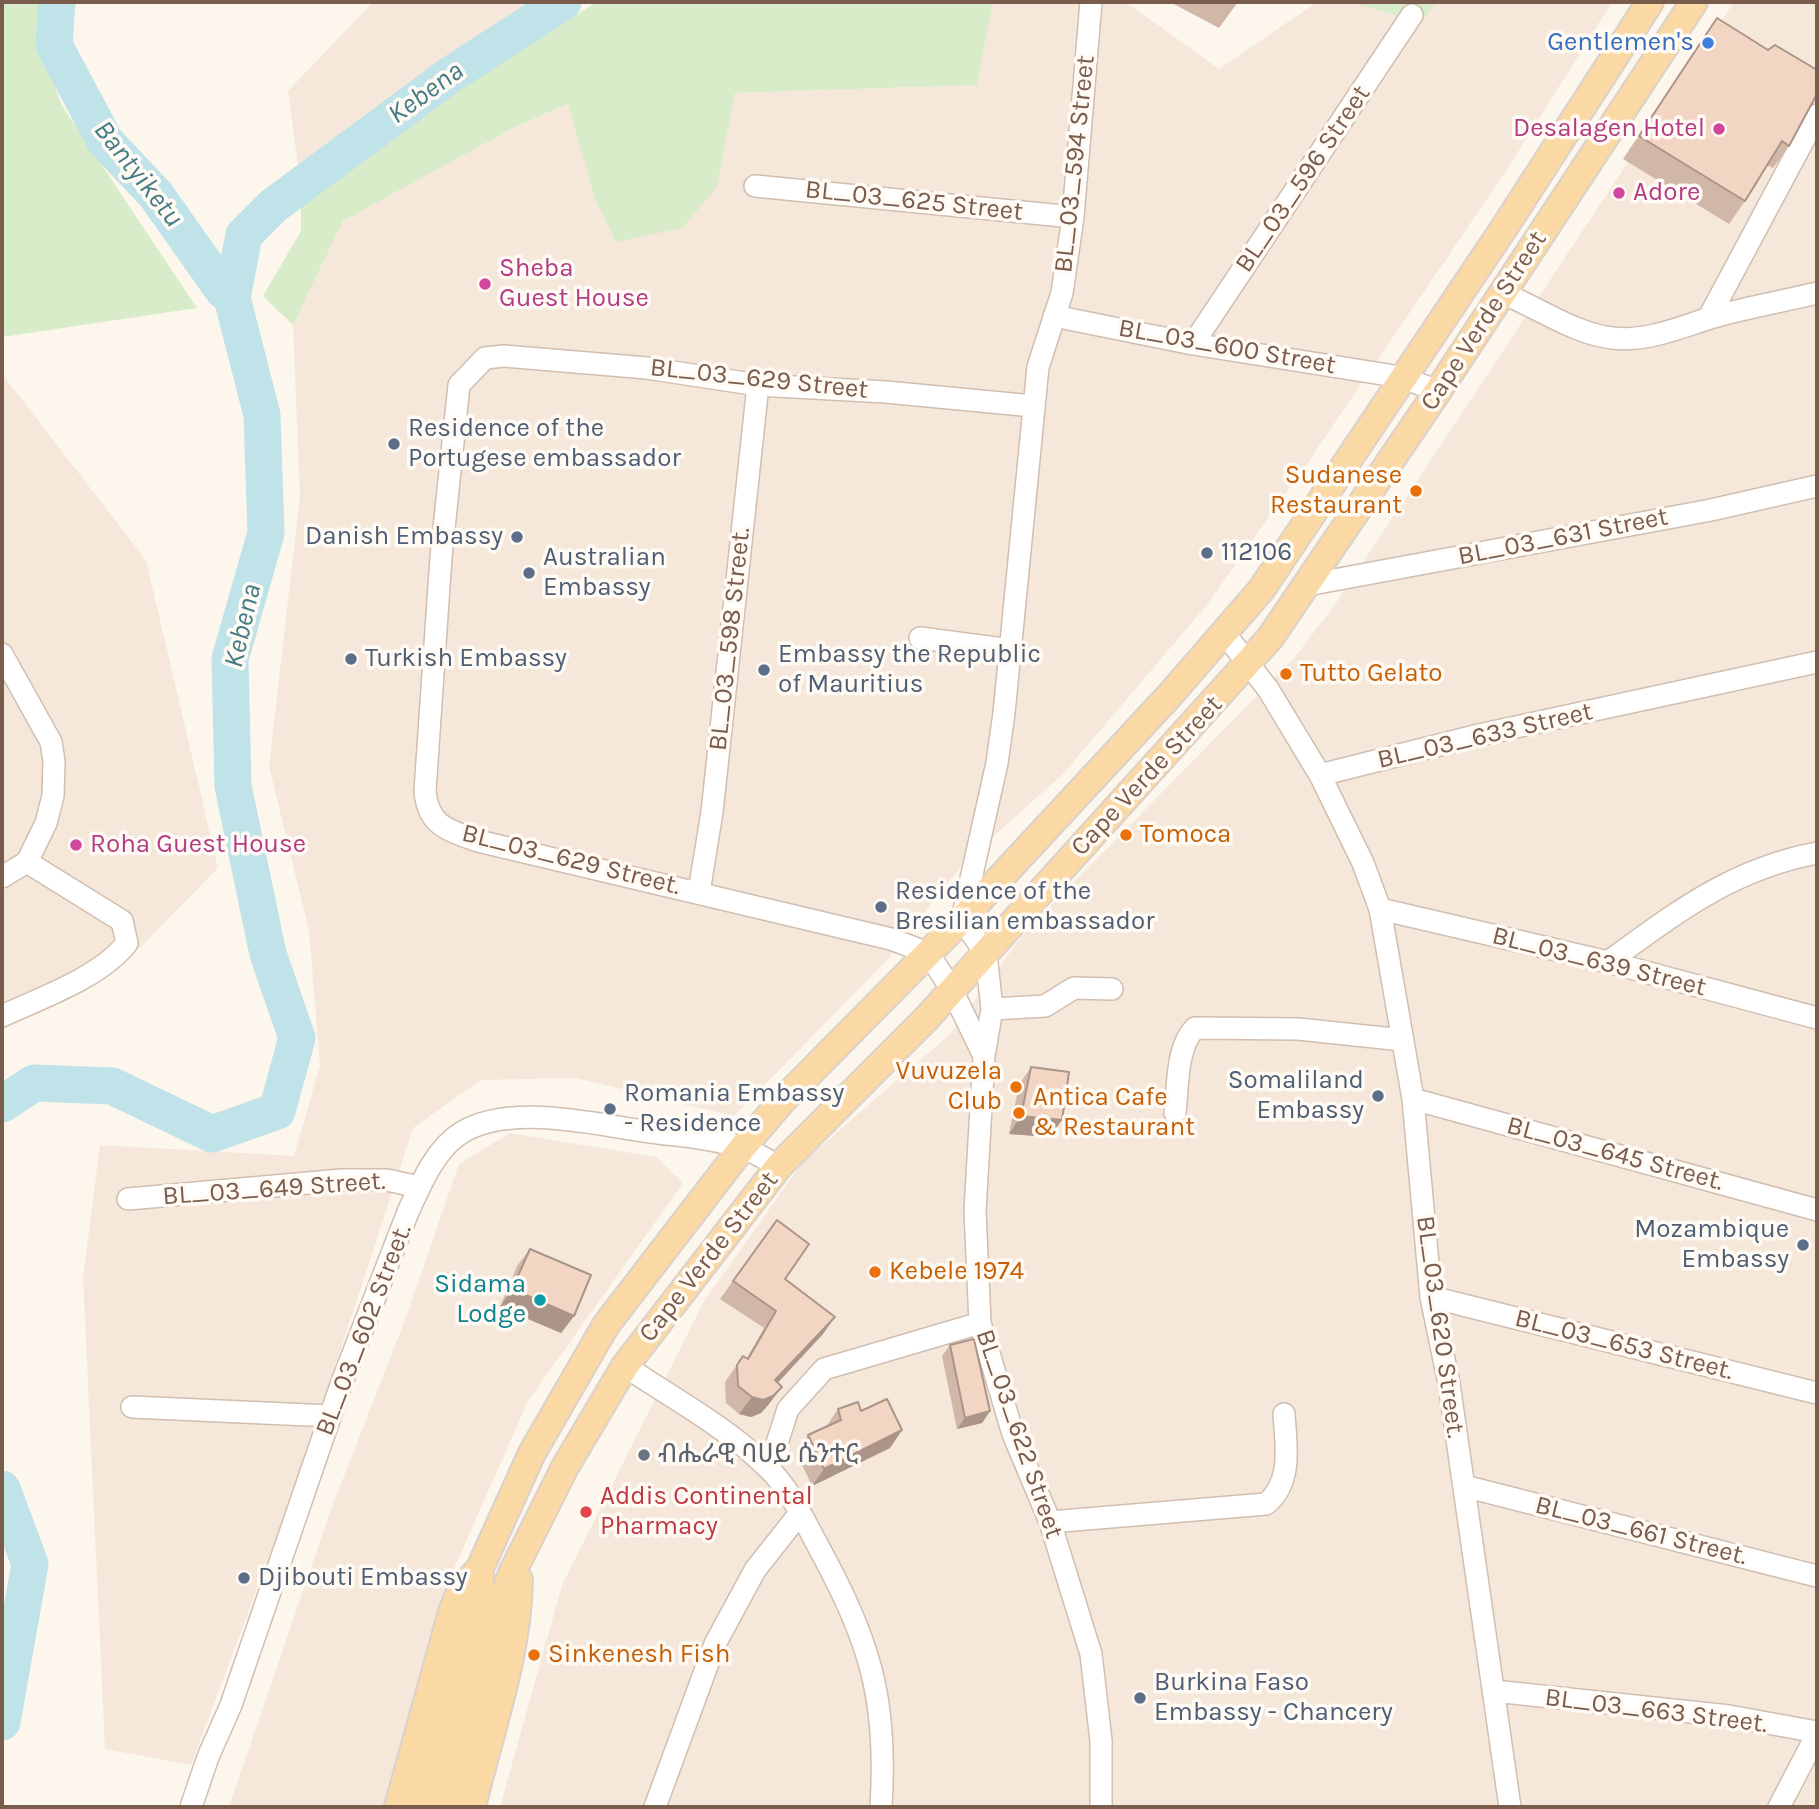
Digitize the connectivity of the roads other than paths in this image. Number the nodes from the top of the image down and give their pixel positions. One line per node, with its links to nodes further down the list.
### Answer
1 (1091, 2): 7 (street, BL_03_594 Street)
2 (1650, 2): 14 (main road, Cape Verde Street)
3 (1694, 2): 8 (main road, Cape Verde Street)
4 (1412, 15): 12 (street, BL_03_596 Street)
5 (1817, 115): 11 (street)
6 (755, 186): 7 (street, BL_03_625 Street)
7 (1073, 217): 10 (street, BL_03_594 Street)
8 (1502, 293): 11 (street); 16 (main road, Cape Verde Street)
9 (1817, 293): 11 (street)
10 (1054, 316): 12 (street, BL_03_600 Street); 17 (street, BL_03_594 Street)
11 (1708, 319)
12 (1193, 344): 14 (street, BL_03_600 Street)
13 (485, 358): 15 (street, BL_03_629 Street); 30 (street, BL_03_629 Street.)
14 (1401, 377): 16 (street, BL_03_600 Street); 20 (main road, Cape Verde Street)
15 (758, 385): 17 (street, BL_03_629 Street); 30 (street, BL_03_598 Street.)
16 (1438, 391): 19 (main road, Cape Verde Street)
17 (1033, 406): 22 (street, BL_03_594 Street)
18 (1817, 485): 19 (street, BL_03_631 Street)
19 (1307, 585): 25 (main road, Cape Verde Street)
20 (1224, 634): 25 (street); 32 (main road, Cape Verde Street)
21 (920, 638): 22 (street)
22 (1011, 650): 32 (street, BL_03_594 Street)
23 (2, 654): 28 (street)
24 (1817, 662): 26 (street, BL_03_633 Street)
25 (1249, 664): 26 (street); 34 (main road, Cape Verde Street)
26 (1320, 775): 31 (street, BL_03_620 Street.)
27 (1817, 853): 35 (street)
28 (27, 862): 29 (street); 39 (street)
29 (2, 877)
30 (699, 892): 33 (street, BL_03_629 Street.)
31 (1380, 909): 35 (street, BL_03_639 Street); 41 (street, BL_03_620 Street.)
32 (962, 919): 33 (main road, Cape Verde Street); 34 (street)
33 (928, 953): 37 (street); 45 (main road, Cape Verde Street)
34 (986, 954): 37 (main road, Cape Verde Street); 38 (street, BL_03_622 Street)
35 (1608, 962): 40 (street, BL_03_639 Street)
36 (1112, 989): 38 (street)
37 (952, 990): 42 (street); 46 (main road, Cape Verde Street)
38 (992, 1009): 42 (street, BL_03_622 Street)
39 (2, 1016)
40 (1817, 1018)
41 (1403, 1040): 43 (street, BL_03_620 Street.); 44 (street)
42 (984, 1056): 51 (street, BL_03_622 Street)
43 (1413, 1099): 49 (street, BL_03_645 Street.); 50 (street, BL_03_620 Street.)
44 (1175, 1113)
45 (742, 1148): 46 (street, BL_03_602 Street.); 47 (street, BL_03_602 Street.); 62 (main road, Cape Verde Street)
46 (779, 1166): 52 (main road, Cape Verde Street)
47 (419, 1187): 48 (street, BL_03_649 Street.); 56 (street, BL_03_602 Street.)
48 (128, 1199)
49 (1817, 1210)
50 (1431, 1297): 53 (street, BL_03_653 Street.); 58 (street, BL_03_620 Street.)
51 (979, 1323): 57 (street); 60 (street, BL_03_622 Street)
52 (625, 1366): 57 (street); 61 (main road, Cape Verde Street)
53 (1817, 1393)
54 (132, 1406): 56 (street)
55 (1284, 1414): 60 (street)
56 (330, 1416): 67 (street, BL_03_602 Street.)
57 (769, 1468): 59 (street)
58 (1464, 1486): 63 (street, BL_03_661 Street.); 64 (street, BL_03_620 Street.)
59 (800, 1513): 72 (street); 73 (street)
60 (1050, 1522): 74 (street, BL_03_622 Street)
61 (520, 1559): 70 (main road, Cape Verde Street); 71 (main road)
62 (480, 1568): 68 (main road); 69 (main road, Cape Verde Street)
63 (1817, 1576)
64 (1494, 1691): 65 (street, BL_03_663 Street.); 75 (street, BL_03_620 Street.)
65 (1817, 1733): 66 (street)
66 (1812, 1758): 76 (street)
67 (191, 1807)
68 (398, 1807)
69 (421, 1807)
70 (445, 1807)
71 (472, 1807)
72 (655, 1807)
73 (881, 1807)
74 (1101, 1807)
75 (1510, 1807)
76 (1779, 1807)

